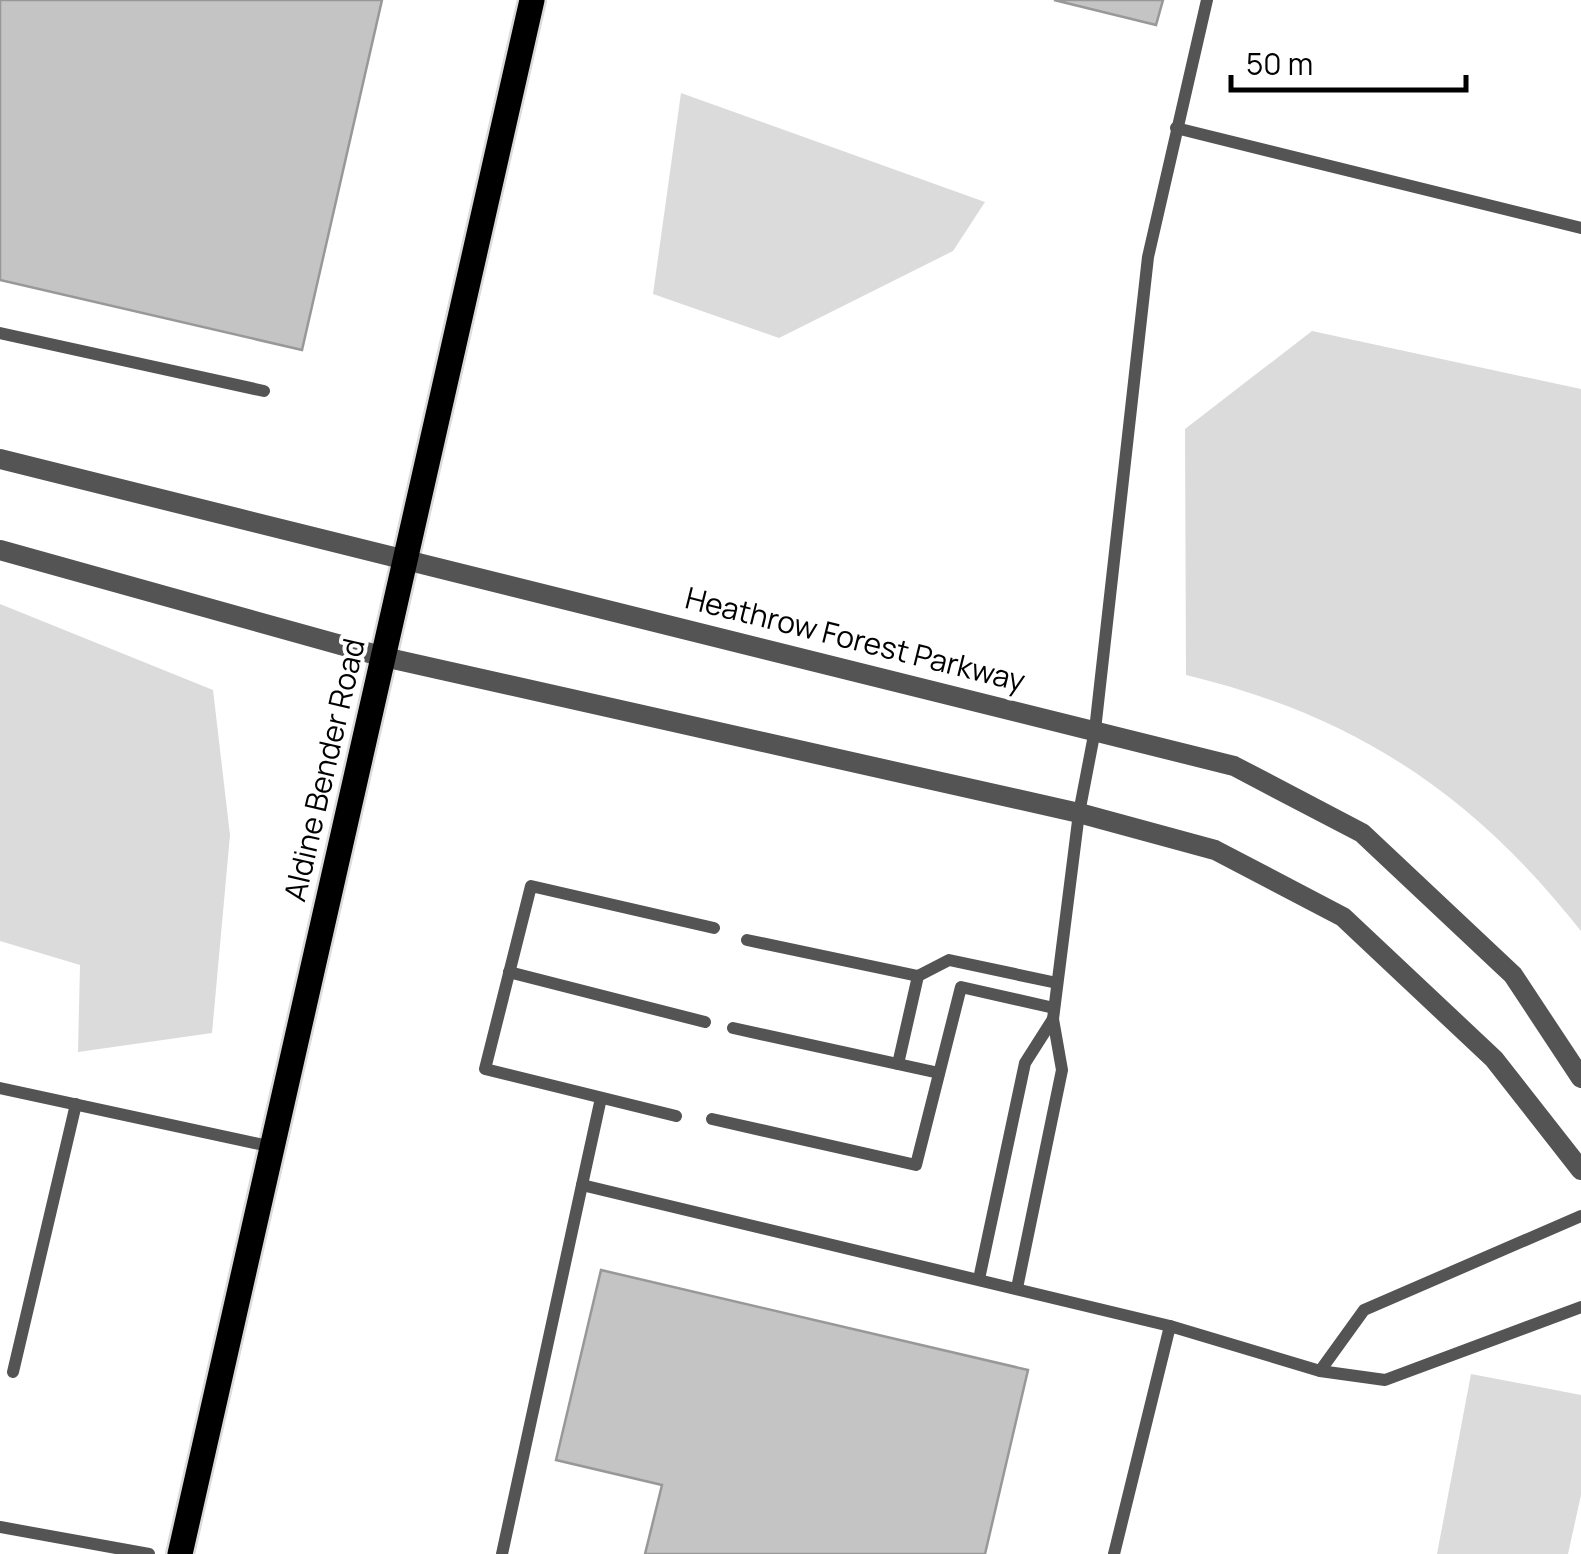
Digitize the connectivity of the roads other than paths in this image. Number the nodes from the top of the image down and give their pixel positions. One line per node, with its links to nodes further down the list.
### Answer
1 (532, 0): 9 (main road, Aldine Bender Road)
2 (1208, 0): 3 (lane)
3 (1176, 128): 4 (lane); 11 (lane)
4 (1581, 228)
5 (0, 333): 6 (lane)
6 (264, 392)
7 (0, 460): 9 (street, Heathrow Forest Parkway)
8 (0, 550): 10 (street)
9 (407, 559): 10 (main road, Aldine Bender Road); 11 (street, Heathrow Forest Parkway)
10 (384, 657): 12 (street); 29 (main road, Aldine Bender Road)
11 (1095, 730): 12 (lane); 23 (street, Heathrow Forest Parkway)
12 (1079, 813): 17 (lane); 30 (street)
13 (714, 928): 15 (lane)
14 (747, 940): 16 (lane)
15 (510, 972): 19 (lane); 25 (lane)
16 (918, 976): 17 (lane); 21 (lane)
17 (1058, 983): 18 (lane)
18 (1053, 1014): 22 (lane); 33 (lane); 34 (lane)
19 (705, 1022)
20 (733, 1028): 21 (lane)
21 (898, 1064): 22 (lane)
22 (939, 1073): 28 (lane)
23 (1581, 1078)
24 (0, 1088): 26 (lane)
25 (601, 1098): 27 (lane); 31 (lane)
26 (76, 1104): 29 (lane); 38 (lane)
27 (676, 1116)
28 (712, 1119)
29 (273, 1146): 41 (main road, Aldine Bender Road)
30 (1581, 1170)
31 (582, 1185): 33 (lane); 42 (lane)
32 (1581, 1216): 37 (lane)
33 (979, 1279): 34 (lane)
34 (1017, 1288): 36 (lane)
35 (1581, 1307): 37 (lane)
36 (1170, 1326): 37 (lane); 43 (lane)
37 (1320, 1371)
38 (13, 1372)
39 (0, 1527): 40 (lane)
40 (149, 1554)
41 (180, 1554)
42 (502, 1554)
43 (1114, 1554)

